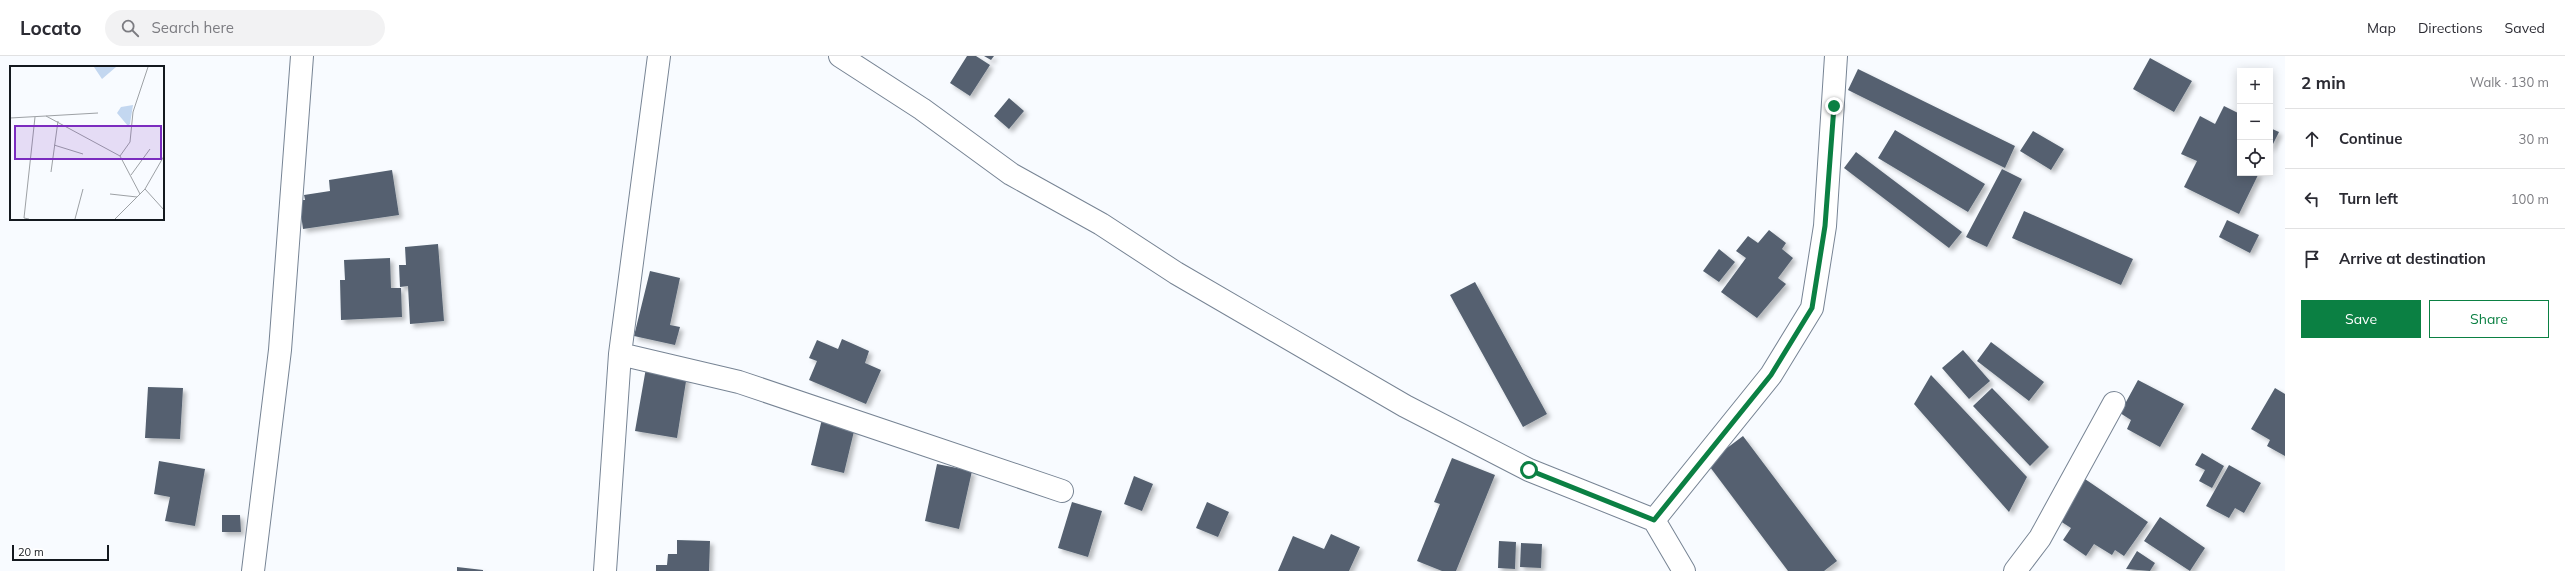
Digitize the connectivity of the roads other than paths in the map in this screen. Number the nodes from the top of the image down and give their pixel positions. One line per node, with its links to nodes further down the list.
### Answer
1 (302, 56): 9 (street)
2 (659, 56): 5 (street)
3 (840, 56): 8 (street)
4 (1836, 56): 8 (street)
5 (620, 354): 7 (street); 10 (street)
6 (2114, 403): 12 (street)
7 (1062, 491)
8 (1654, 520): 11 (street)
9 (254, 571)
10 (605, 571)
11 (1684, 571)
12 (2015, 571)

